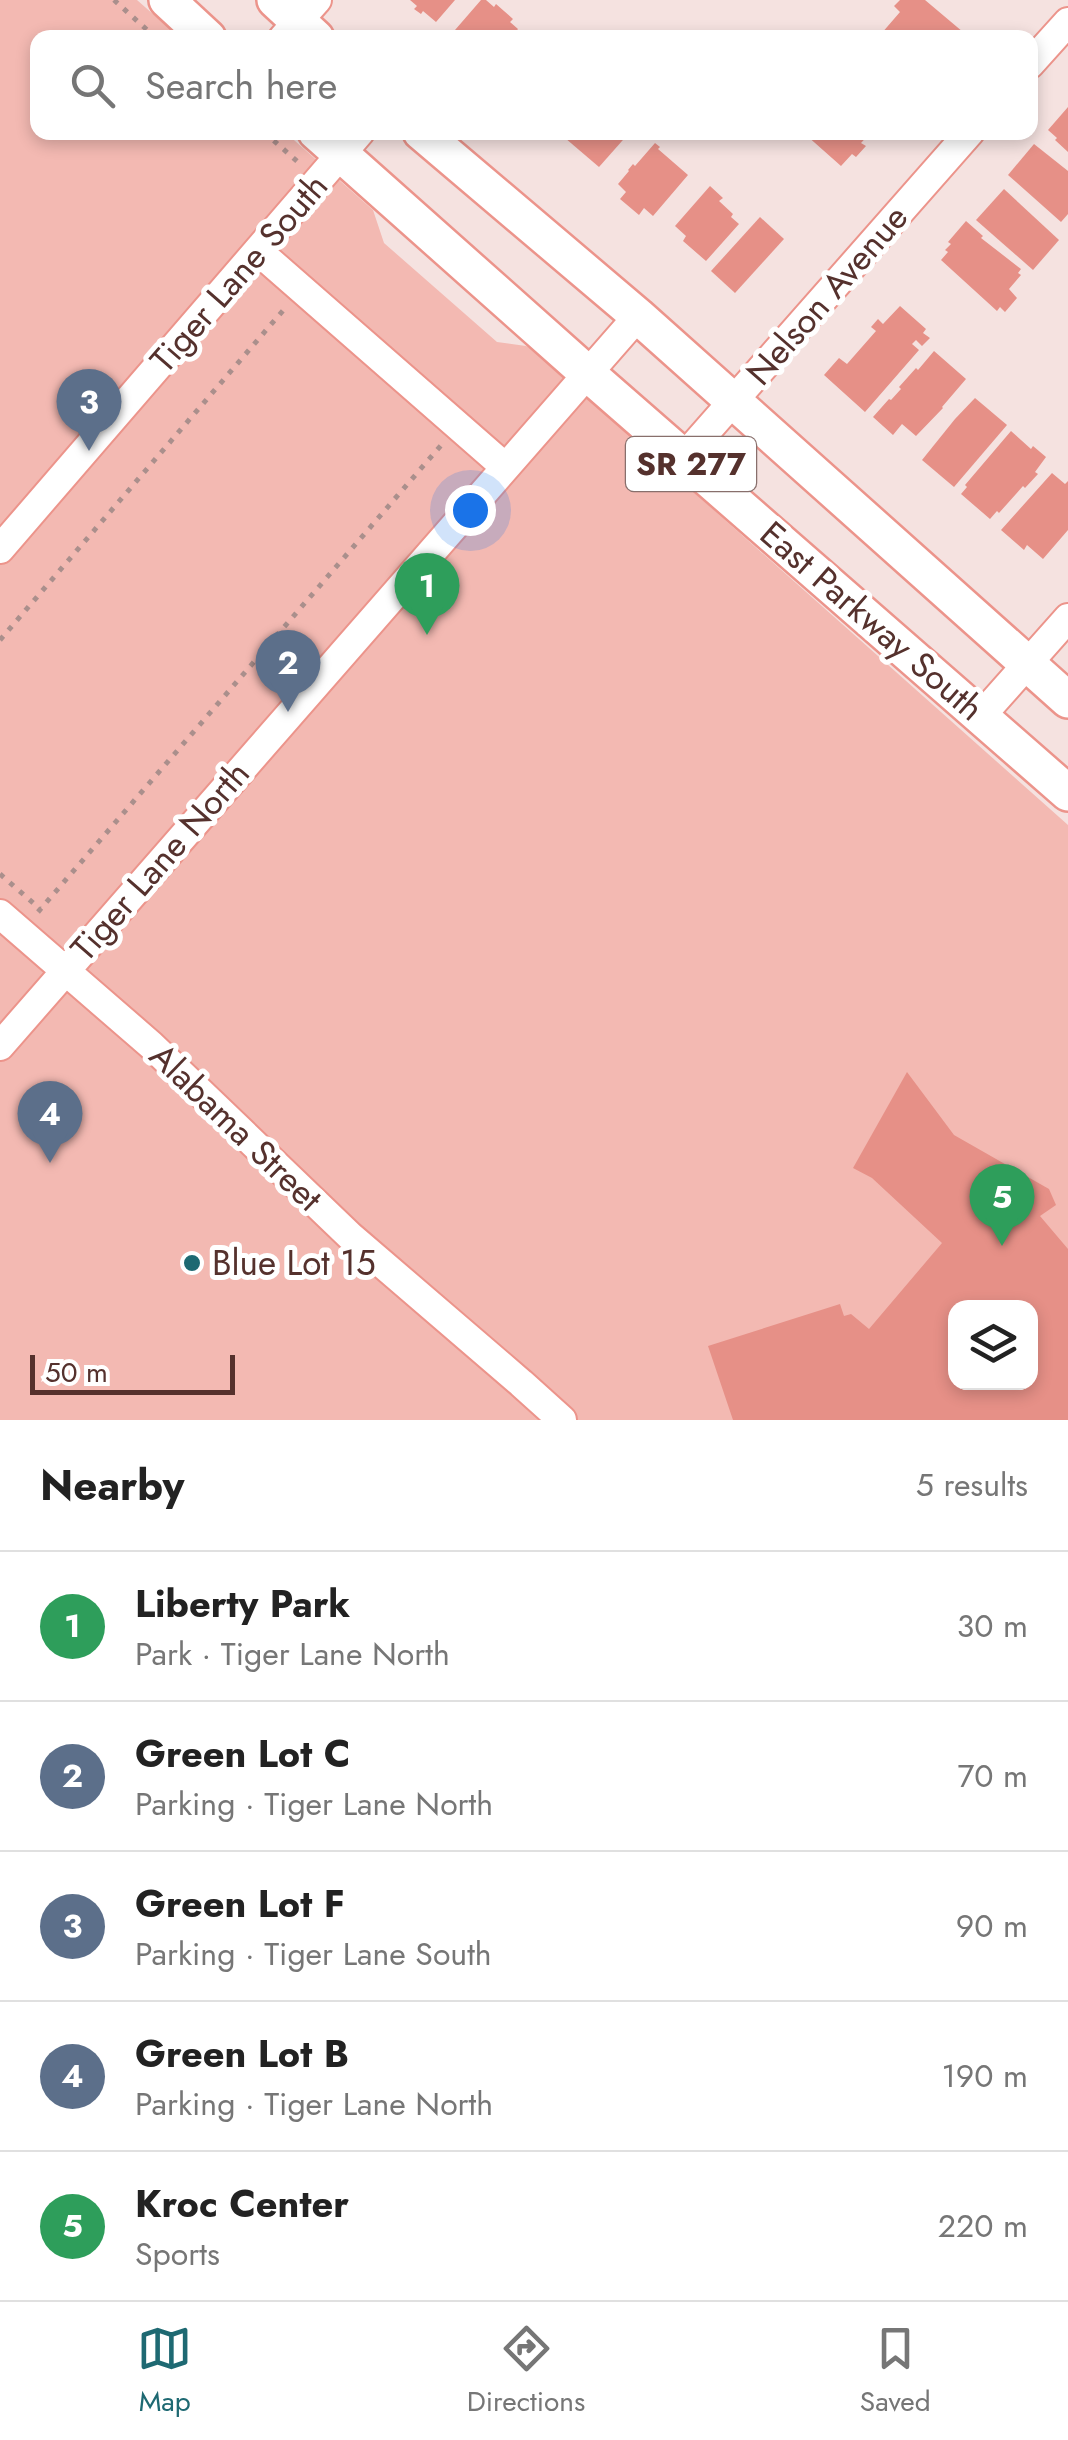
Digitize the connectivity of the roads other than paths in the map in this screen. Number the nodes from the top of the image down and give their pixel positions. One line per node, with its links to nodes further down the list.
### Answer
1 (167, 0): 3 (main road)
2 (1068, 22): 4 (street)
3 (199, 30)
4 (1038, 55)
5 (339, 140): 8 (street, Tiger Lane South); 10 (main road, East Parkway South / SR 277)
6 (430, 140): 9 (main road, East Parkway South / SR 277)
7 (963, 140): 11 (street, Nelson Avenue)
8 (258, 251): 13 (street); 14 (street, Tiger Lane South)
9 (638, 316): 10 (street, Tiger Lane North); 11 (main road, East Parkway South / SR 277)
10 (587, 374): 12 (main road, East Parkway South / SR 277); 13 (street, Tiger Lane North)
11 (734, 401): 12 (street, Nelson Avenue); 16 (main road, East Parkway South / SR 277)
12 (683, 458): 18 (main road, East Parkway South / SR 277)
13 (504, 467): 21 (street, Tiger Lane North)
14 (0, 550)
15 (1068, 618): 16 (street)
16 (1027, 664): 17 (main road, East Parkway South / SR 277); 18 (street)
17 (1068, 700)
18 (982, 716): 19 (main road, East Parkway South / SR 277)
19 (1068, 793)
20 (10, 923): 21 (street, Alabama Street)
21 (65, 971): 22 (street, Tiger Lane North); 23 (street, Alabama Street)
22 (0, 1046)
23 (562, 1420)

